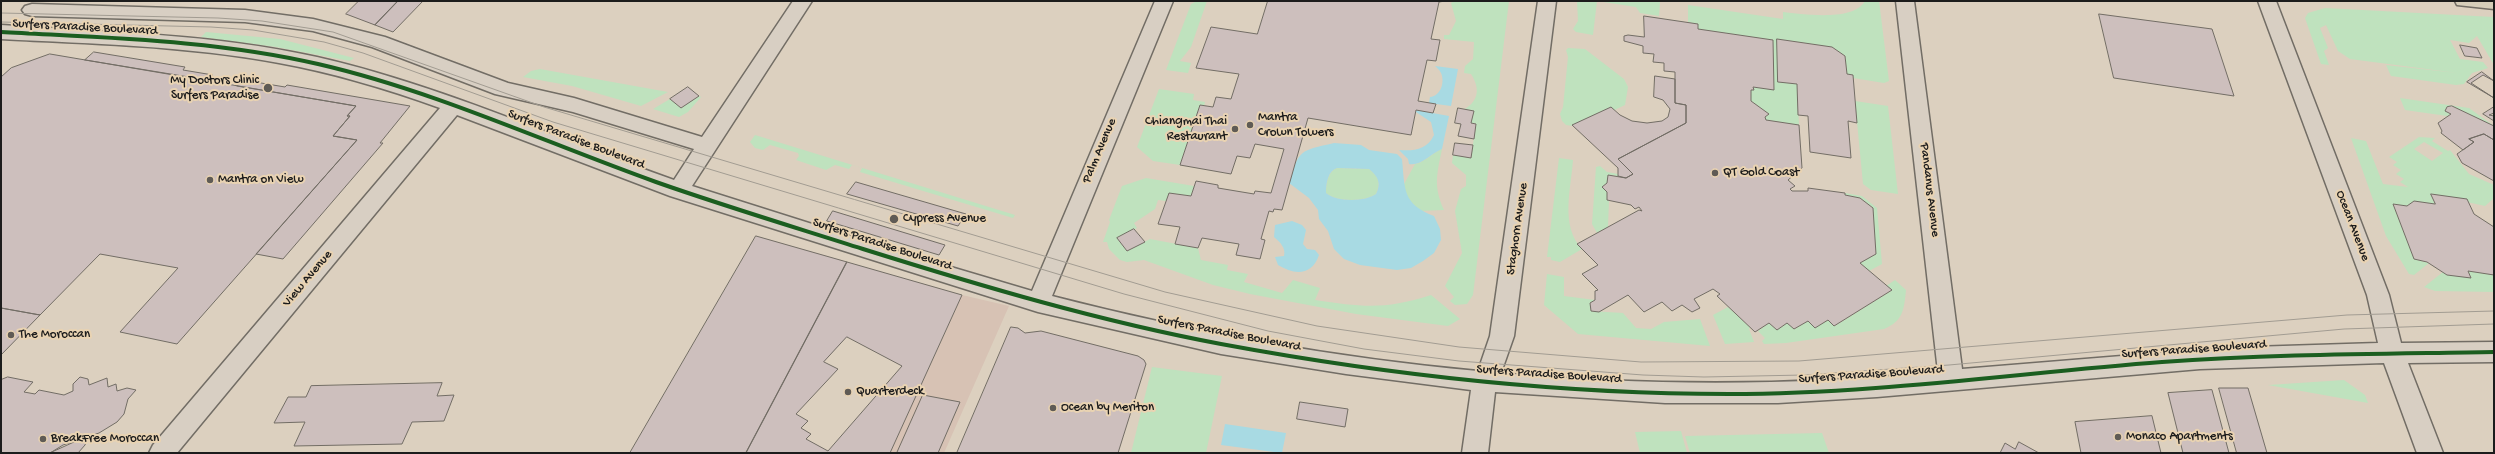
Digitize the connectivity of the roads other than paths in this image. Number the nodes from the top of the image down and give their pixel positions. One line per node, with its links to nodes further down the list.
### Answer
1 (803, 1): 11 (street)
2 (1164, 1): 13 (street, Palm Avenue)
3 (1548, 1): 17 (street, Staghorn Avenue)
4 (1905, 1): 16 (street, Pandanus Avenue)
5 (2267, 1): 15 (street, Ocean Avenue)
6 (2464, 1): 7 (highway)
7 (2494, 3)
8 (38, 6): 9 (street); 11 (street, Surfers Paradise Boulevard)
9 (2, 34): 10 (street, Surfers Paradise Boulevard)
10 (454, 105): 12 (street, Surfers Paradise Boulevard); 18 (street, View Avenue)
11 (708, 146): 12 (street)
12 (678, 190): 13 (street, Surfers Paradise Boulevard)
13 (1038, 302): 17 (street, Surfers Paradise Boulevard)
14 (2494, 352): 15 (street, Surfers Paradise Boulevard)
15 (2392, 353): 16 (street, Surfers Paradise Boulevard); 20 (street, Ocean Avenue)
16 (1951, 380): 17 (street, Surfers Paradise Boulevard)
17 (1485, 381): 19 (street, Staghorn Avenue)
18 (162, 453)
19 (1475, 453)
20 (2430, 453)

